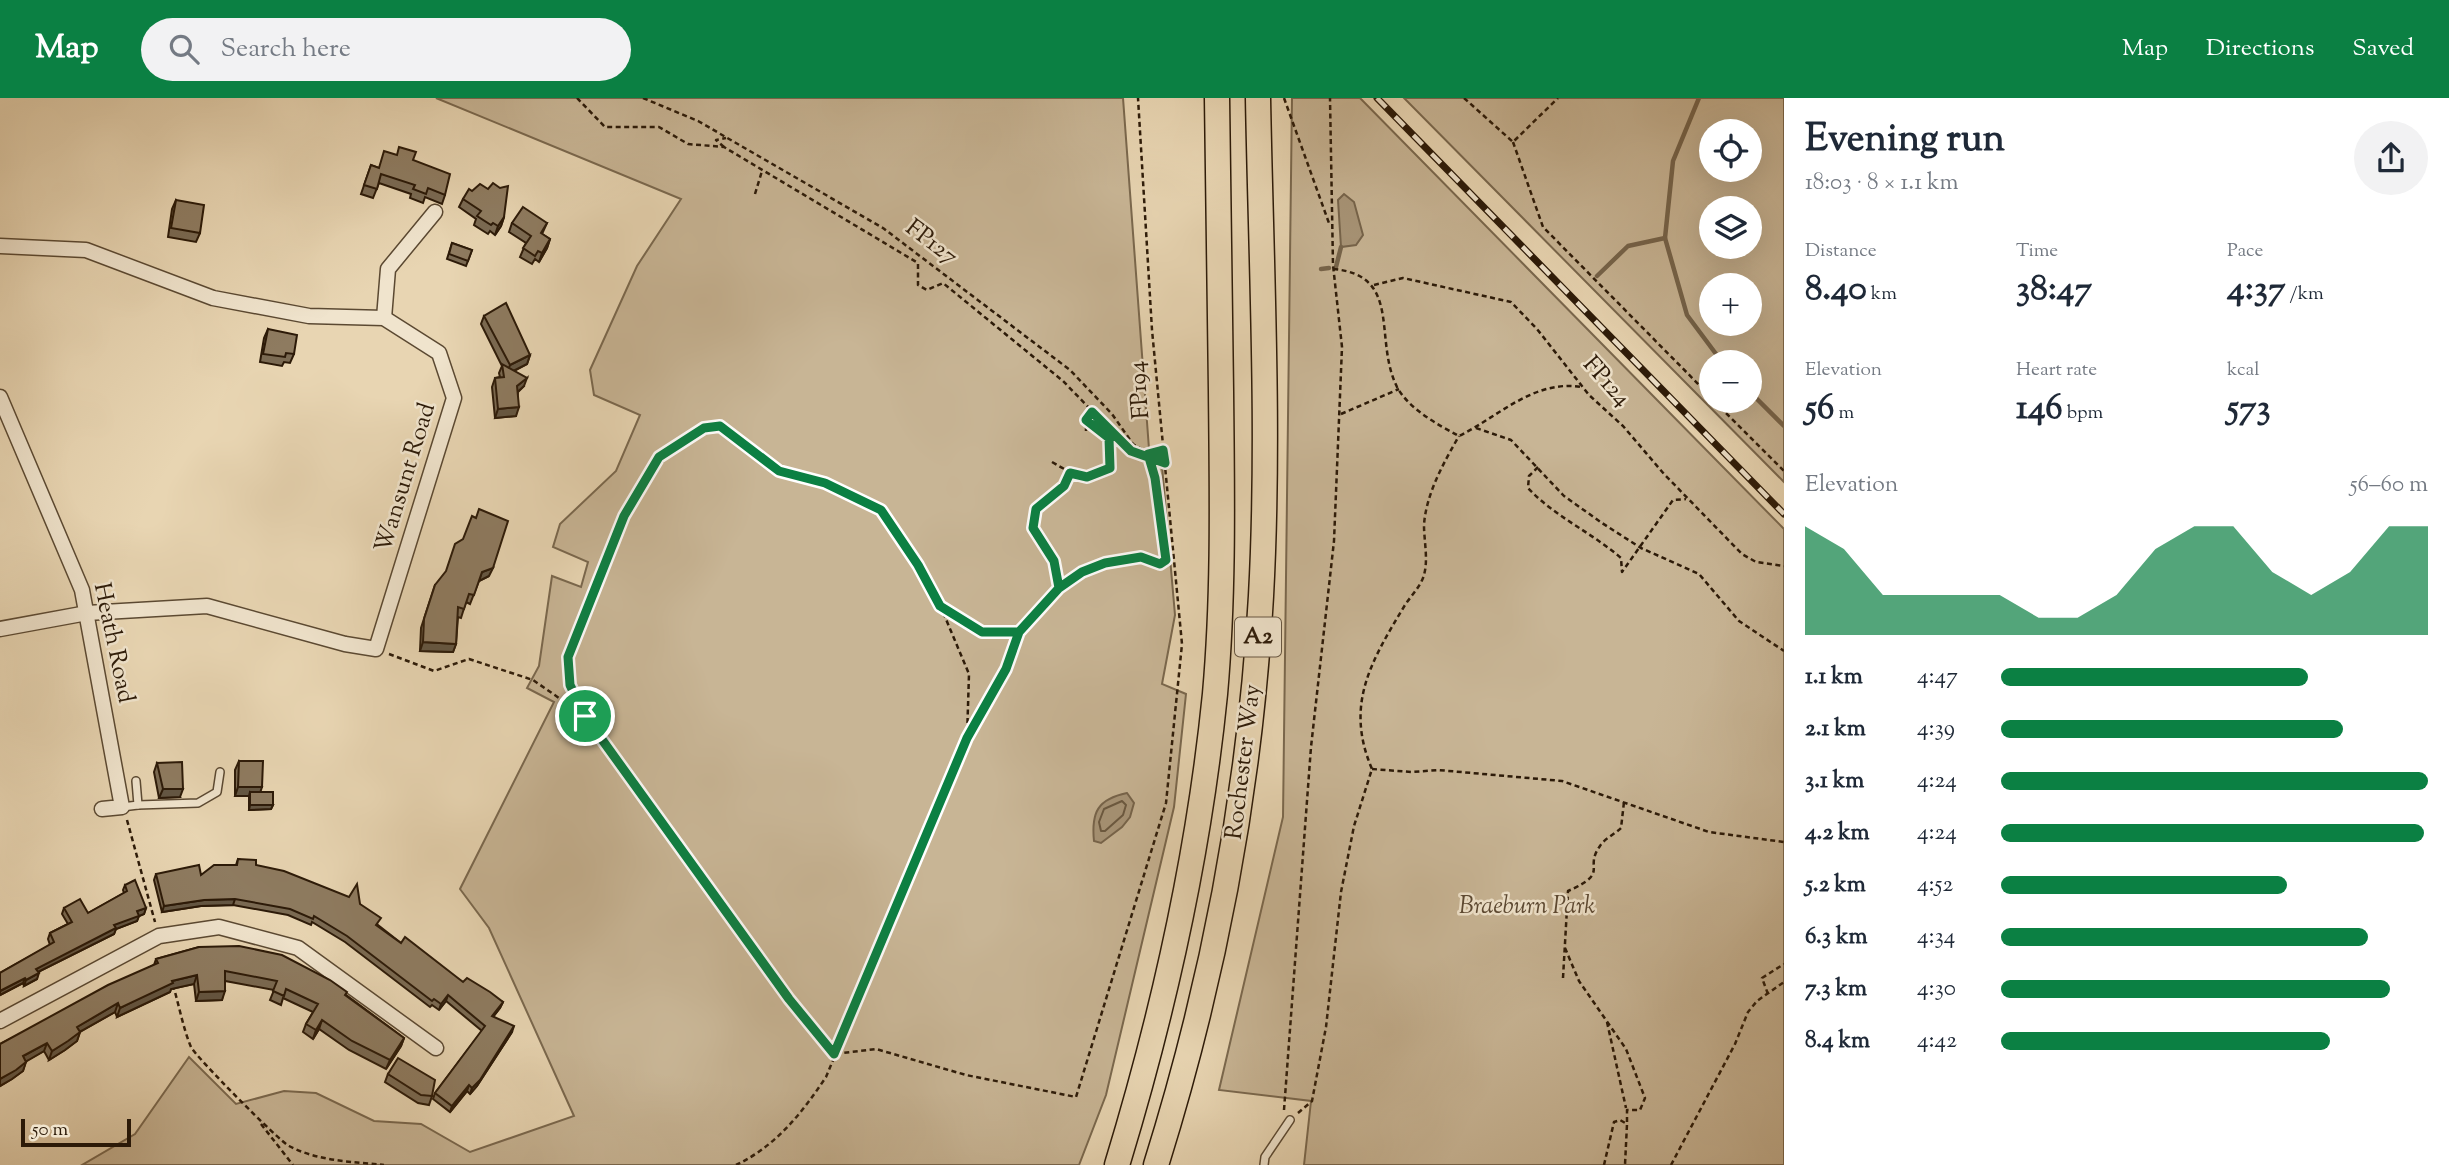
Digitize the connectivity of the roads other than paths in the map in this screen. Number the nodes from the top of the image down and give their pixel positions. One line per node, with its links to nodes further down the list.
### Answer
1 (1217, 98): 17 (highway, Rochester Way / A2)
2 (1268, 103): 18 (highway, Rochester Way / A2)
3 (435, 212): 5 (street)
4 (0, 246): 5 (street)
5 (384, 317): 7 (street, Wansunt Road)
6 (0, 397): 7 (street, Heath Road)
7 (87, 613): 8 (street); 12 (street, Heath Road)
8 (0, 629)
9 (220, 772): 11 (lane)
10 (136, 781): 11 (lane)
11 (138, 805): 12 (lane)
12 (122, 807): 13 (street)
13 (102, 809)
14 (0, 1021): 15 (street)
15 (436, 1048)
16 (1290, 1120): 19 (lane)
17 (1117, 1165)
18 (1156, 1165)
19 (1264, 1165)

